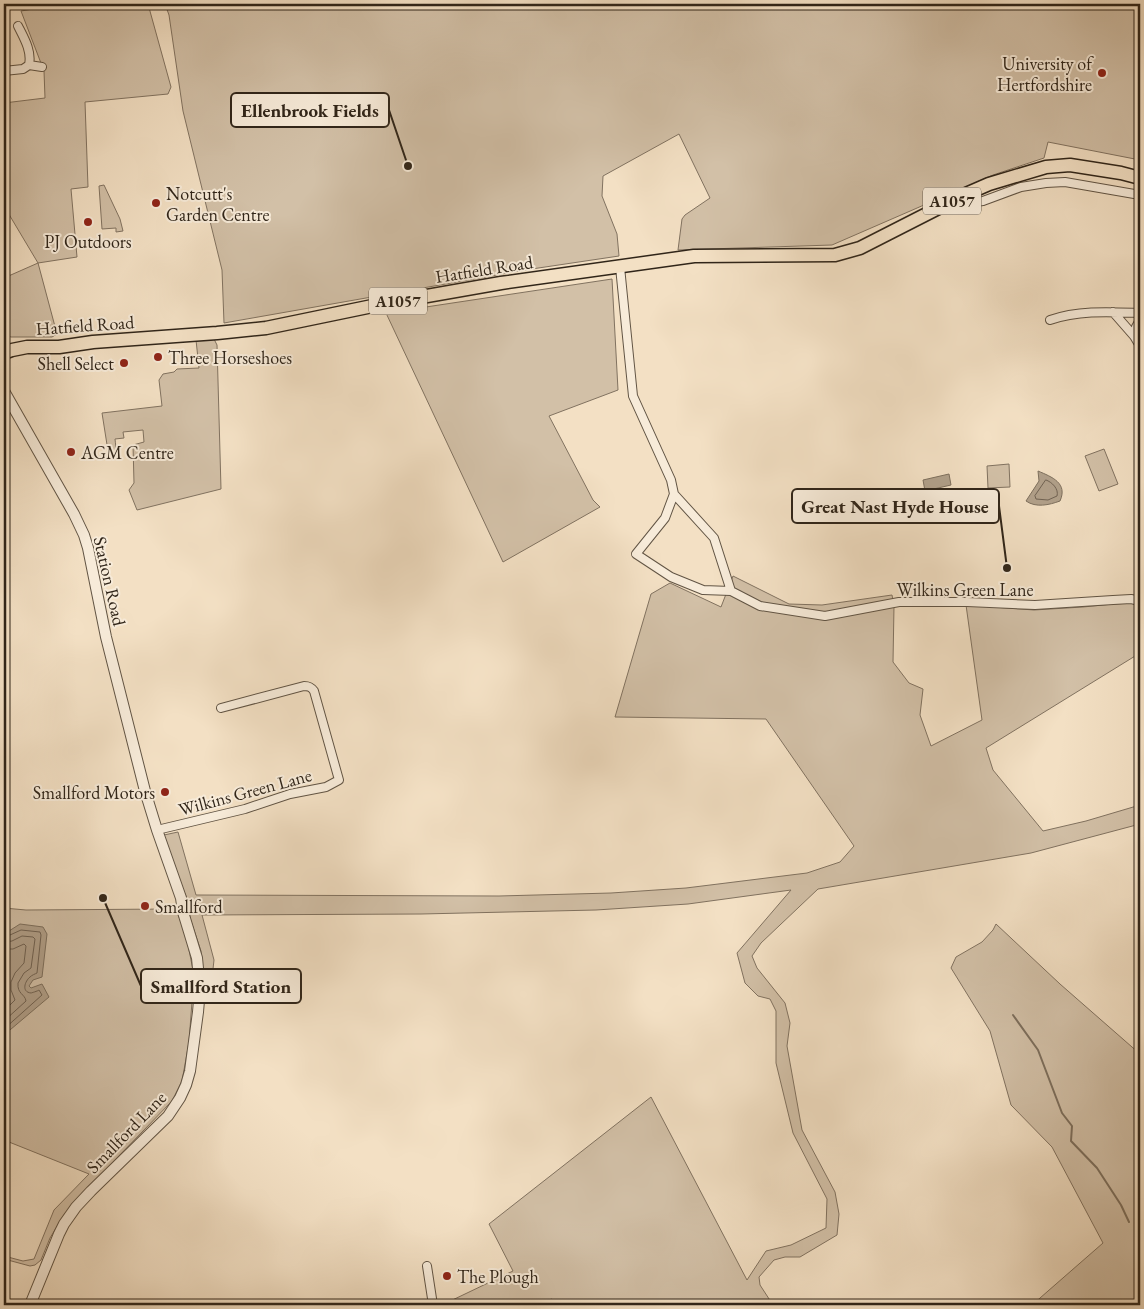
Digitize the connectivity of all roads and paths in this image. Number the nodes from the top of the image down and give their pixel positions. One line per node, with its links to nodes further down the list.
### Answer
1 (18, 26): 2 (street)
2 (29, 65): 3 (street); 4 (street)
3 (42, 67)
4 (4, 71)
5 (1140, 178): 6 (main road, A1057)
6 (966, 194): 7 (street); 8 (main road, Hatfield Road / A1057)
7 (1140, 195)
8 (620, 267): 16 (main road, Hatfield Road / A1057); 19 (street)
9 (1113, 312): 10 (street); 11 (street); 13 (street)
10 (1140, 313)
11 (1050, 320)
12 (1140, 320): 13 (street)
13 (1134, 336): 15 (street)
14 (4, 342): 16 (main road, Hatfield Road / A1057)
15 (1140, 346)
16 (27, 347): 17 (main road, Hatfield Road / A1057)
17 (4, 353)
18 (4, 391): 23 (street, Station Road)
19 (674, 494): 20 (street); 20 (street)
20 (731, 592): 21 (street, Wilkins Green Lane)
21 (1140, 601)
22 (221, 708): 24 (street, Wilkins Green Lane)
23 (145, 793): 24 (street, Smallford Lane)
24 (157, 830): 26 (street, Smallford Lane)
25 (427, 1266): 27 (street)
26 (30, 1305)
27 (434, 1305)

